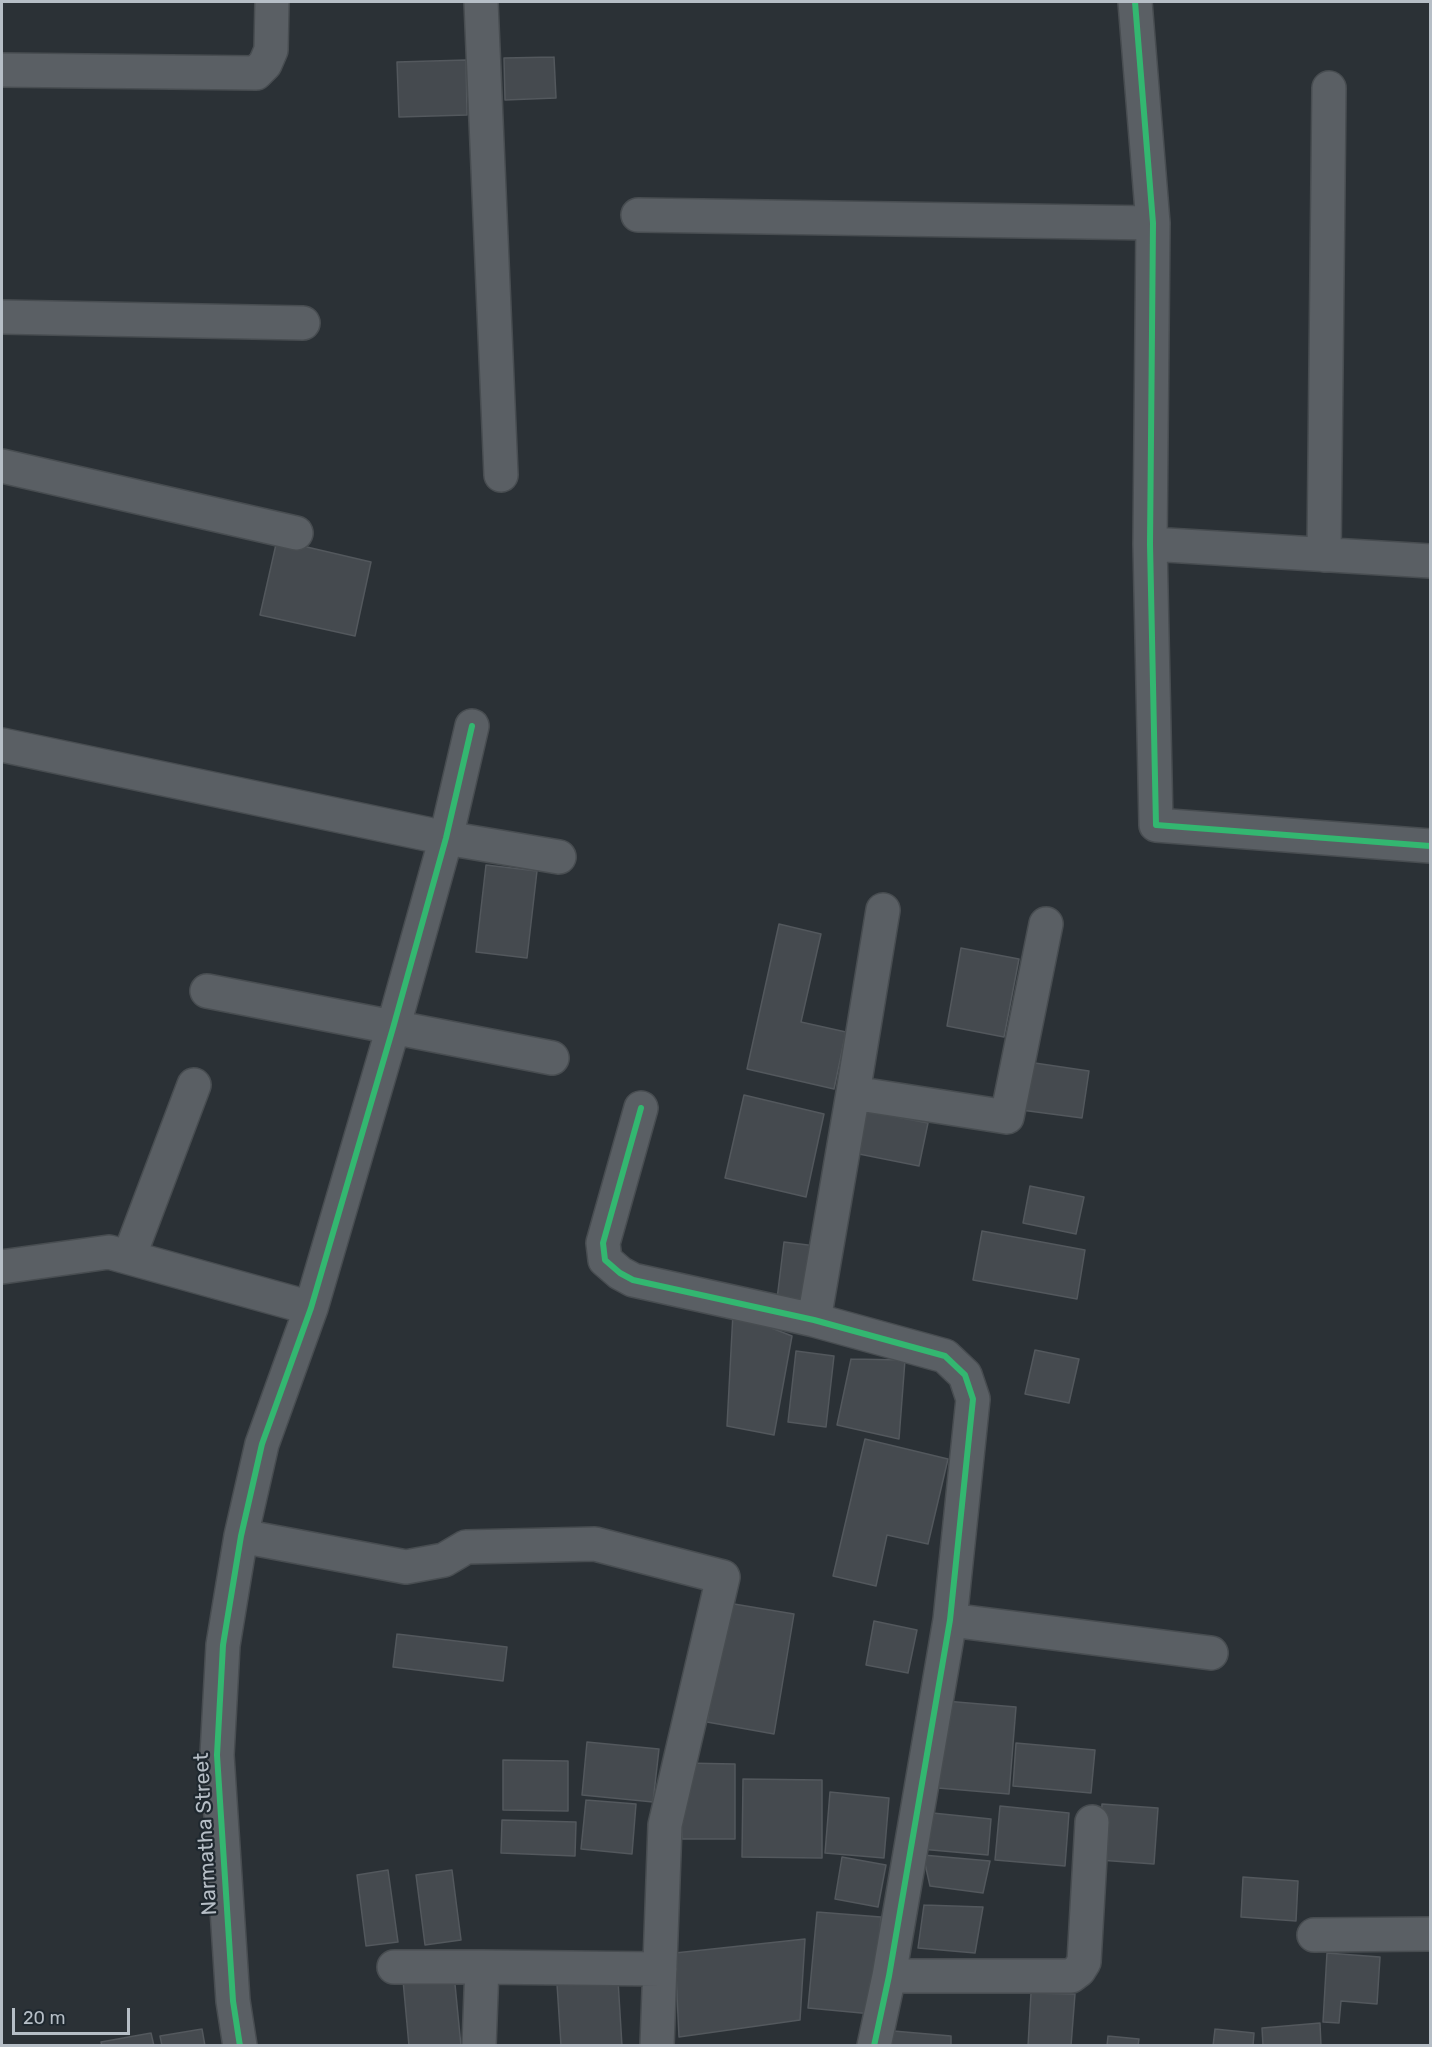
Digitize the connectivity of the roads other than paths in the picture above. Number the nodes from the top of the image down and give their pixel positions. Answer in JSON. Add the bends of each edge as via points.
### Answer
{"nodes":[{"id":1,"x":272,"y":2,"type":"edge"},
{"id":2,"x":481,"y":2,"type":"edge"},
{"id":3,"x":1135,"y":2,"type":"edge"},
{"id":4,"x":2,"y":70,"type":"edge"},
{"id":5,"x":1329,"y":88,"type":"dead end"},
{"id":6,"x":638,"y":215,"type":"dead end"},
{"id":7,"x":1153,"y":224,"type":"junction"},
{"id":8,"x":2,"y":317,"type":"edge"},
{"id":9,"x":303,"y":323,"type":"dead end"},
{"id":10,"x":2,"y":466,"type":"edge"},
{"id":11,"x":501,"y":476,"type":"dead end"},
{"id":12,"x":296,"y":532,"type":"dead end"},
{"id":13,"x":1150,"y":544,"type":"junction"},
{"id":14,"x":1324,"y":555,"type":"junction"},
{"id":15,"x":1431,"y":561,"type":"edge"},
{"id":16,"x":472,"y":726,"type":"dead end"},
{"id":17,"x":2,"y":745,"type":"edge"},
{"id":18,"x":446,"y":838,"type":"junction"},
{"id":19,"x":1431,"y":846,"type":"edge"},
{"id":20,"x":559,"y":856,"type":"dead end"},
{"id":21,"x":883,"y":910,"type":"dead end"},
{"id":22,"x":1046,"y":924,"type":"dead end"},
{"id":23,"x":207,"y":991,"type":"dead end"},
{"id":24,"x":393,"y":1028,"type":"junction"},
{"id":25,"x":552,"y":1058,"type":"dead end"},
{"id":26,"x":194,"y":1085,"type":"dead end"},
{"id":27,"x":853,"y":1093,"type":"junction"},
{"id":28,"x":641,"y":1108,"type":"dead end"},
{"id":29,"x":129,"y":1257,"type":"junction"},
{"id":30,"x":2,"y":1267,"type":"edge"},
{"id":31,"x":310,"y":1308,"type":"junction"},
{"id":32,"x":814,"y":1320,"type":"junction"},
{"id":33,"x":241,"y":1536,"type":"junction"},
{"id":34,"x":950,"y":1620,"type":"junction"},
{"id":35,"x":1211,"y":1653,"type":"dead end"},
{"id":36,"x":1092,"y":1822,"type":"dead end"},
{"id":37,"x":1431,"y":1934,"type":"edge"},
{"id":38,"x":1314,"y":1935,"type":"dead end"},
{"id":39,"x":394,"y":1967,"type":"dead end"},
{"id":40,"x":482,"y":1967,"type":"junction"},
{"id":41,"x":660,"y":1969,"type":"junction"},
{"id":42,"x":889,"y":1976,"type":"junction"},
{"id":43,"x":240,"y":2046,"type":"edge"},
{"id":44,"x":479,"y":2046,"type":"edge"},
{"id":45,"x":657,"y":2046,"type":"edge"},
{"id":46,"x":874,"y":2046,"type":"edge"}],
"edges":[{"from":1,"to":4,"type":"street","via":[[272,50],[256,73]]},
{"from":2,"to":11,"type":"street"},
{"from":3,"to":7,"type":"street"},
{"from":5,"to":14,"type":"street"},
{"from":6,"to":7,"type":"street"},
{"from":7,"to":13,"type":"street"},
{"from":8,"to":9,"type":"street"},
{"from":10,"to":12,"type":"street"},
{"from":13,"to":14,"type":"street"},
{"from":13,"to":19,"type":"street","via":[[1156,825]]},
{"from":14,"to":15,"type":"street"},
{"from":16,"to":18,"type":"street","name":"Narmatha Street"},
{"from":17,"to":18,"type":"street"},
{"from":18,"to":20,"type":"street"},
{"from":18,"to":24,"type":"street","name":"Narmatha Street"},
{"from":21,"to":27,"type":"street"},
{"from":22,"to":27,"type":"street","via":[[1007,1117]]},
{"from":23,"to":24,"type":"street"},
{"from":24,"to":25,"type":"street"},
{"from":24,"to":31,"type":"street","name":"Narmatha Street"},
{"from":26,"to":29,"type":"street"},
{"from":27,"to":32,"type":"street"},
{"from":28,"to":32,"type":"street","via":[[603,1243],[605,1260],[633,1280]]},
{"from":29,"to":30,"type":"street","via":[[109,1252]]},
{"from":29,"to":31,"type":"street"},
{"from":31,"to":33,"type":"street","name":"Narmatha Street","via":[[262,1444]]},
{"from":32,"to":34,"type":"street","via":[[945,1356],[965,1375],[973,1399]]},
{"from":33,"to":41,"type":"street","via":[[406,1567],[444,1560],[466,1547],[595,1544],[723,1577],[665,1825]]},
{"from":33,"to":43,"type":"street","name":"Narmatha Street","via":[[223,1645],[217,1755],[233,2001]]},
{"from":34,"to":35,"type":"street"},
{"from":34,"to":42,"type":"street"},
{"from":36,"to":42,"type":"street","via":[[1084,1962],[1079,1970],[1071,1976]]},
{"from":37,"to":38,"type":"street"},
{"from":39,"to":40,"type":"street"},
{"from":40,"to":41,"type":"street"},
{"from":40,"to":44,"type":"street"},
{"from":41,"to":45,"type":"street"},
{"from":42,"to":46,"type":"street"}]}
